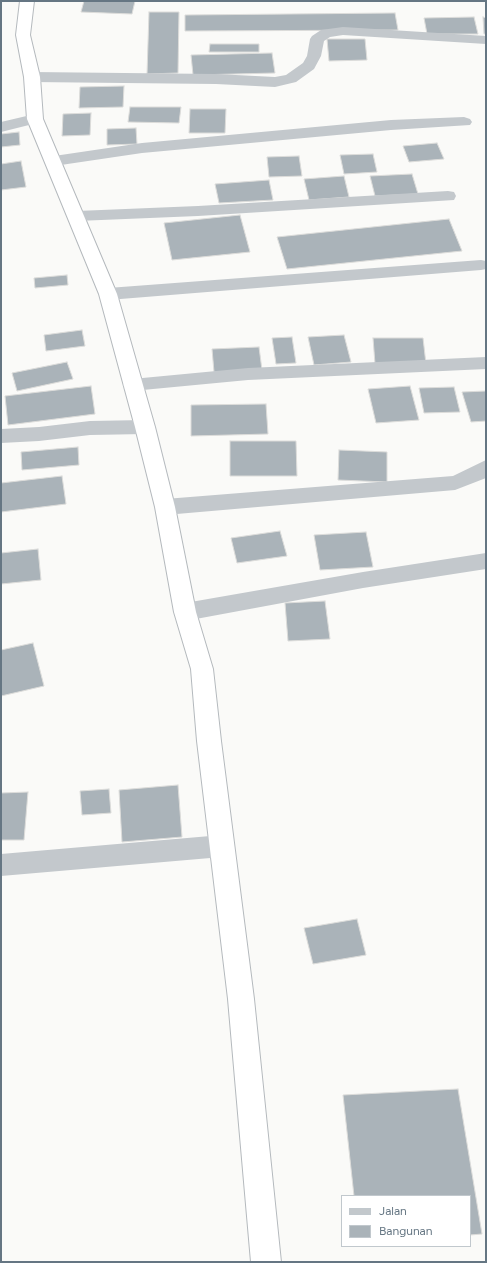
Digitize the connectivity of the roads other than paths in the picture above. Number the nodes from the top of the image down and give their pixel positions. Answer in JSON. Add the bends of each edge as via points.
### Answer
{"nodes":[{"id":1,"x":27,"y":1,"type":"edge"},
{"id":2,"x":486,"y":40,"type":"edge"},
{"id":3,"x":32,"y":78,"type":"junction"},
{"id":4,"x":35,"y":119,"type":"junction"},
{"id":5,"x":464,"y":122,"type":"dead end"},
{"id":6,"x":1,"y":127,"type":"edge"},
{"id":7,"x":54,"y":161,"type":"junction"},
{"id":8,"x":448,"y":196,"type":"dead end"},
{"id":9,"x":77,"y":216,"type":"junction"},
{"id":10,"x":481,"y":266,"type":"dead end"},
{"id":11,"x":108,"y":294,"type":"junction"},
{"id":12,"x":486,"y":363,"type":"edge"},
{"id":13,"x":132,"y":384,"type":"junction"},
{"id":14,"x":145,"y":427,"type":"junction"},
{"id":15,"x":1,"y":436,"type":"edge"},
{"id":16,"x":486,"y":467,"type":"edge"},
{"id":17,"x":165,"y":507,"type":"junction"},
{"id":18,"x":486,"y":561,"type":"edge"},
{"id":19,"x":185,"y":612,"type":"junction"},
{"id":20,"x":222,"y":846,"type":"junction"},
{"id":21,"x":1,"y":864,"type":"edge"},
{"id":22,"x":266,"y":1262,"type":"edge"}],
"edges":[{"from":1,"to":3,"type":"highway","via":[[23,35]]},
{"from":2,"to":3,"type":"street","via":[[343,31],[326,33],[317,39],[309,66],[291,79],[275,82]]},
{"from":3,"to":4,"type":"highway"},
{"from":4,"to":6,"type":"street"},
{"from":4,"to":7,"type":"highway"},
{"from":5,"to":7,"type":"street","via":[[142,148]]},
{"from":7,"to":9,"type":"highway"},
{"from":8,"to":9,"type":"street"},
{"from":9,"to":11,"type":"highway"},
{"from":10,"to":11,"type":"street"},
{"from":11,"to":13,"type":"highway"},
{"from":12,"to":13,"type":"street","via":[[248,374]]},
{"from":13,"to":14,"type":"highway"},
{"from":14,"to":15,"type":"street","via":[[90,428]]},
{"from":14,"to":17,"type":"highway"},
{"from":16,"to":17,"type":"street","via":[[477,474],[455,483]]},
{"from":17,"to":19,"type":"highway"},
{"from":18,"to":19,"type":"street"},
{"from":19,"to":20,"type":"highway","via":[[202,669]]},
{"from":20,"to":21,"type":"street"},
{"from":20,"to":22,"type":"highway","via":[[241,999]]}]}
